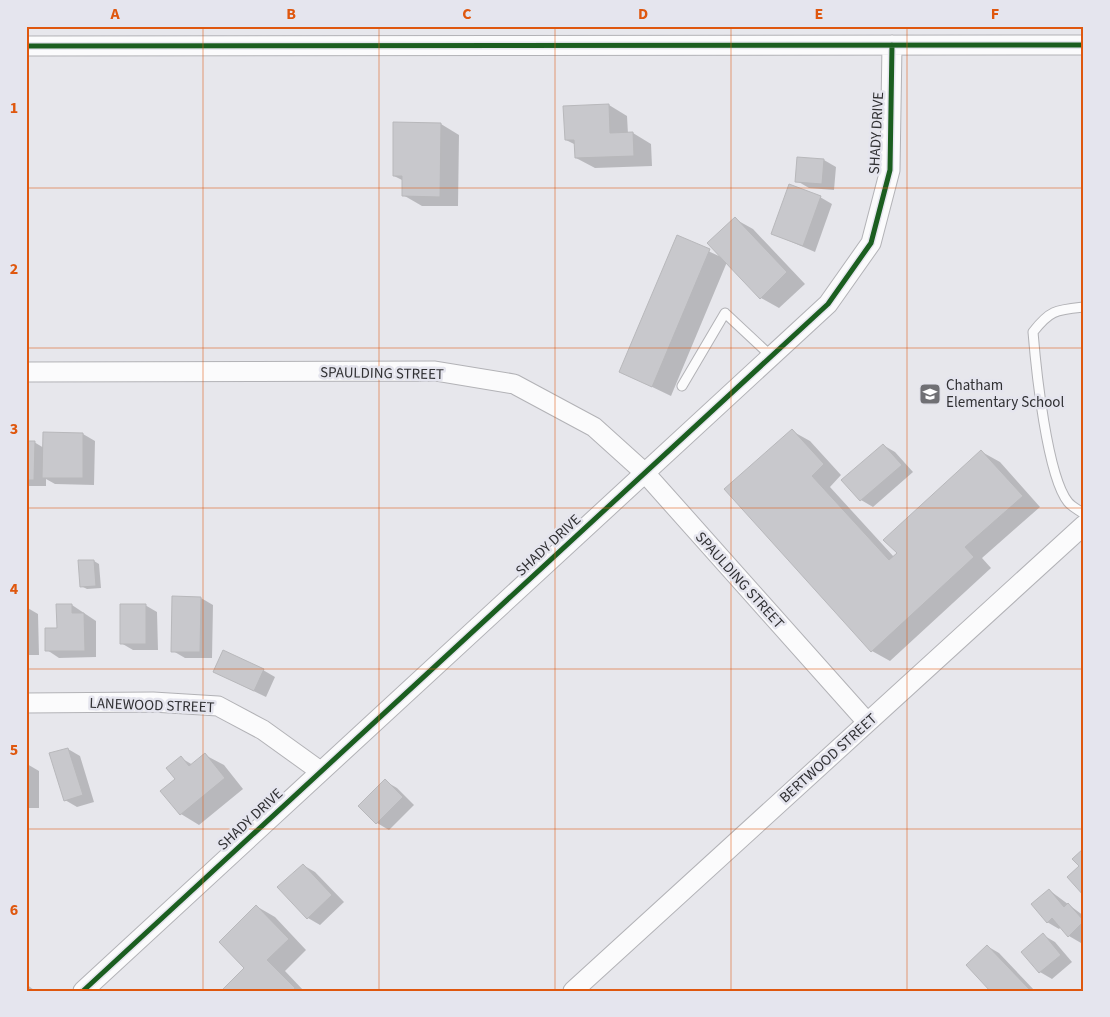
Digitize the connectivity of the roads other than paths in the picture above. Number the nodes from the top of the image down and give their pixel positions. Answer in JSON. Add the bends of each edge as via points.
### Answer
{"nodes":[{"id":1,"x":892,"y":45,"type":"junction"},
{"id":2,"x":1084,"y":45,"type":"edge"},
{"id":3,"x":26,"y":46,"type":"edge"},
{"id":4,"x":1084,"y":307,"type":"edge"},
{"id":5,"x":771,"y":356,"type":"junction"},
{"id":6,"x":26,"y":372,"type":"edge"},
{"id":7,"x":682,"y":386,"type":"dead end"},
{"id":8,"x":645,"y":473,"type":"junction"},
{"id":9,"x":1084,"y":514,"type":"edge"},
{"id":10,"x":1084,"y":525,"type":"edge"},
{"id":11,"x":26,"y":703,"type":"edge"},
{"id":12,"x":867,"y":722,"type":"junction"},
{"id":13,"x":320,"y":771,"type":"junction"},
{"id":14,"x":83,"y":991,"type":"edge"},
{"id":15,"x":573,"y":991,"type":"edge"}],
"edges":[{"from":1,"to":2,"type":"street"},
{"from":1,"to":3,"type":"street"},
{"from":1,"to":5,"type":"street","name":"SHADY DRIVE","via":[[890,170],[871,243],[828,304]]},
{"from":4,"to":9,"type":"lane","via":[[1046,316],[1033,332],[1043,414],[1058,484],[1069,503]]},
{"from":5,"to":7,"type":"lane","via":[[725,313]]},
{"from":5,"to":8,"type":"street","name":"SHADY DRIVE"},
{"from":6,"to":8,"type":"street","name":"SPAULDING STREET","via":[[435,371],[514,384],[594,427]]},
{"from":8,"to":12,"type":"street","name":"SPAULDING STREET"},
{"from":8,"to":13,"type":"street","name":"SHADY DRIVE"},
{"from":10,"to":12,"type":"street","name":"BERTWOOD STREET"},
{"from":11,"to":13,"type":"street","name":"LANEWOOD STREET","via":[[153,702],[218,706],[263,730]]},
{"from":12,"to":15,"type":"street","name":"BERTWOOD STREET"},
{"from":13,"to":14,"type":"street","name":"SHADY DRIVE"}]}
